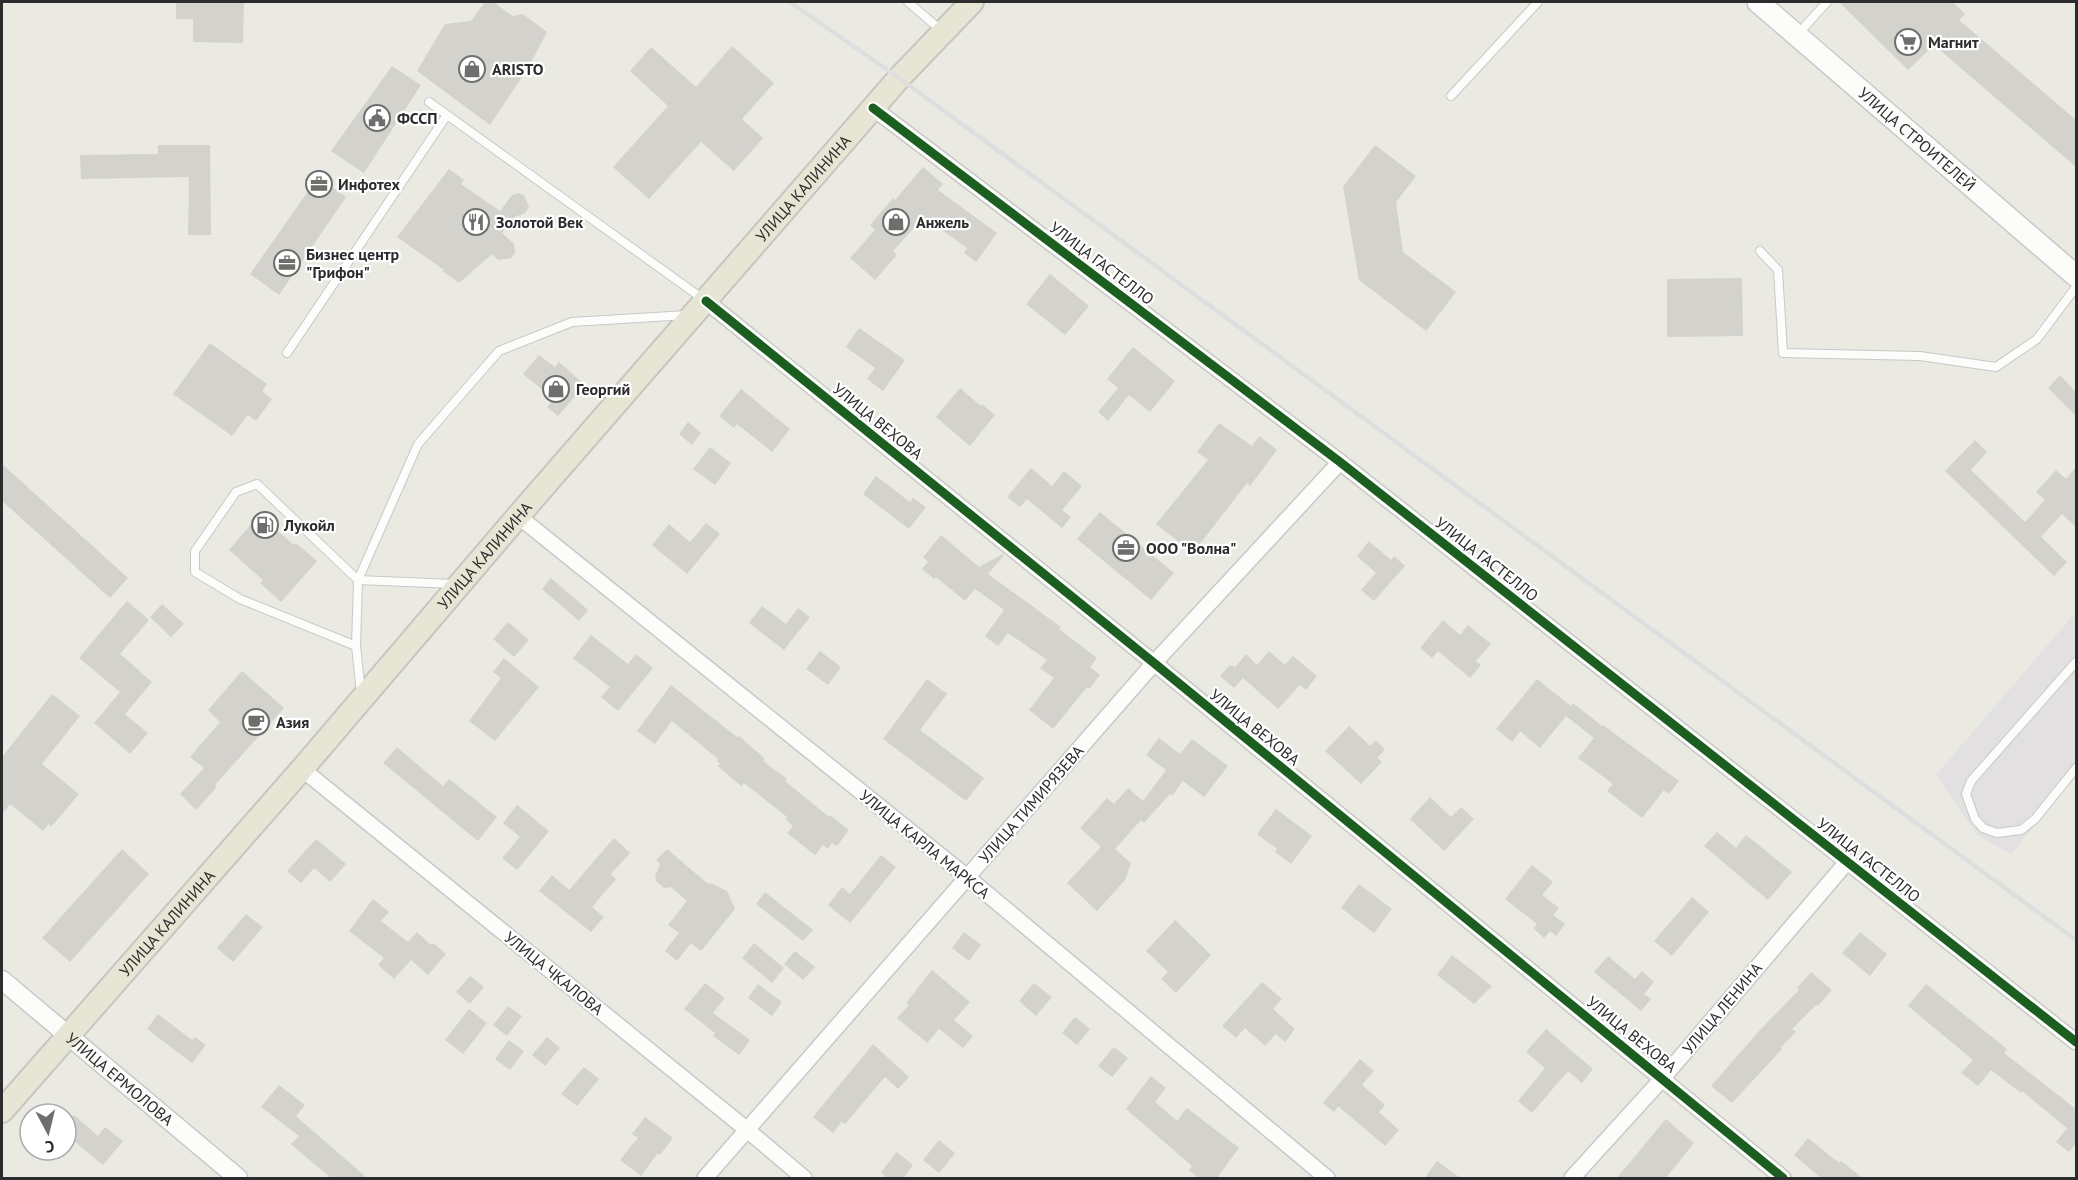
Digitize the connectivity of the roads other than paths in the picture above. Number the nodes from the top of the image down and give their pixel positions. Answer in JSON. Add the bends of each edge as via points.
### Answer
{"nodes":[{"id":1,"x":908,"y":2,"type":"edge"},
{"id":2,"x":972,"y":2,"type":"edge"},
{"id":3,"x":1538,"y":2,"type":"edge"},
{"id":4,"x":1758,"y":2,"type":"edge"},
{"id":5,"x":1827,"y":2,"type":"edge"},
{"id":6,"x":943,"y":32,"type":"junction"},
{"id":7,"x":1797,"y":35,"type":"junction"},
{"id":8,"x":1451,"y":96,"type":"dead end"},
{"id":9,"x":429,"y":102,"type":"dead end"},
{"id":10,"x":873,"y":108,"type":"junction"},
{"id":11,"x":447,"y":115,"type":"junction"},
{"id":12,"x":1760,"y":251,"type":"dead end"},
{"id":13,"x":2076,"y":276,"type":"edge"},
{"id":14,"x":2076,"y":286,"type":"edge"},
{"id":15,"x":700,"y":308,"type":"junction"},
{"id":16,"x":287,"y":353,"type":"dead end"},
{"id":17,"x":1340,"y":462,"type":"junction"},
{"id":18,"x":518,"y":516,"type":"junction"},
{"id":19,"x":358,"y":580,"type":"junction"},
{"id":20,"x":460,"y":584,"type":"junction"},
{"id":21,"x":356,"y":646,"type":"junction"},
{"id":22,"x":2076,"y":662,"type":"edge"},
{"id":23,"x":1154,"y":663,"type":"junction"},
{"id":24,"x":361,"y":700,"type":"junction"},
{"id":25,"x":2076,"y":768,"type":"edge"},
{"id":26,"x":302,"y":769,"type":"junction"},
{"id":27,"x":1847,"y":862,"type":"junction"},
{"id":28,"x":967,"y":877,"type":"junction"},
{"id":29,"x":2,"y":980,"type":"edge"},
{"id":30,"x":68,"y":1037,"type":"junction"},
{"id":31,"x":2076,"y":1042,"type":"edge"},
{"id":32,"x":1662,"y":1079,"type":"junction"},
{"id":33,"x":2,"y":1111,"type":"edge"},
{"id":34,"x":746,"y":1129,"type":"junction"},
{"id":35,"x":238,"y":1179,"type":"edge"},
{"id":36,"x":705,"y":1179,"type":"edge"},
{"id":37,"x":804,"y":1179,"type":"edge"},
{"id":38,"x":1327,"y":1179,"type":"edge"},
{"id":39,"x":1572,"y":1179,"type":"edge"},
{"id":40,"x":1783,"y":1179,"type":"edge"}],
"edges":[{"from":1,"to":6,"type":"lane"},
{"from":2,"to":6,"type":"main road","name":"УЛИЦА КАЛИНИНА"},
{"from":3,"to":8,"type":"lane"},
{"from":4,"to":7,"type":"main road","name":"УЛИЦА СТРОИТЕЛЕЙ"},
{"from":5,"to":7,"type":"lane"},
{"from":6,"to":10,"type":"main road","name":"УЛИЦА КАЛИНИНА"},
{"from":7,"to":13,"type":"main road","name":"УЛИЦА СТРОИТЕЛЕЙ"},
{"from":9,"to":11,"type":"lane"},
{"from":10,"to":15,"type":"main road","name":"УЛИЦА КАЛИНИНА"},
{"from":10,"to":17,"type":"street","name":"УЛИЦА ГАСТЕЛЛО"},
{"from":11,"to":15,"type":"lane"},
{"from":11,"to":16,"type":"lane"},
{"from":12,"to":14,"type":"lane","via":[[1778,270],[1783,353],[1920,356],[1996,367],[2037,339]]},
{"from":15,"to":18,"type":"main road","name":"УЛИЦА КАЛИНИНА"},
{"from":15,"to":19,"type":"lane","via":[[572,322],[499,351],[418,444]]},
{"from":15,"to":23,"type":"street","name":"УЛИЦА ВЕХОВА"},
{"from":17,"to":23,"type":"street","name":"УЛИЦА ТИМИРЯЗЕВА"},
{"from":17,"to":27,"type":"street","name":"УЛИЦА ГАСТЕЛЛО"},
{"from":18,"to":20,"type":"main road","name":"УЛИЦА КАЛИНИНА"},
{"from":18,"to":28,"type":"street","name":"УЛИЦА КАРЛА МАРКСА"},
{"from":19,"to":20,"type":"lane"},
{"from":19,"to":21,"type":"lane"},
{"from":19,"to":21,"type":"lane","via":[[257,484],[236,492],[195,550],[195,572],[240,599]]},
{"from":20,"to":24,"type":"main road","name":"УЛИЦА КАЛИНИНА"},
{"from":21,"to":24,"type":"lane"},
{"from":22,"to":25,"type":"lane","via":[[1971,781],[1966,794],[1975,819],[1983,828],[1997,833],[2021,830],[2035,819]]},
{"from":23,"to":28,"type":"street","name":"УЛИЦА ТИМИРЯЗЕВА"},
{"from":23,"to":32,"type":"street","name":"УЛИЦА ВЕХОВА"},
{"from":24,"to":26,"type":"main road","name":"УЛИЦА КАЛИНИНА"},
{"from":26,"to":30,"type":"main road","name":"УЛИЦА КАЛИНИНА"},
{"from":26,"to":34,"type":"street","name":"УЛИЦА ЧКАЛОВА"},
{"from":27,"to":31,"type":"street","name":"УЛИЦА ГАСТЕЛЛО"},
{"from":27,"to":32,"type":"street","name":"УЛИЦА ЛЕНИНА"},
{"from":28,"to":34,"type":"street","name":"УЛИЦА ТИМИРЯЗЕВА"},
{"from":28,"to":38,"type":"street","name":"УЛИЦА КАРЛА МАРКСА"},
{"from":29,"to":30,"type":"street","name":"УЛИЦА ЕРМОЛОВА"},
{"from":30,"to":33,"type":"main road","name":"УЛИЦА КАЛИНИНА"},
{"from":30,"to":35,"type":"street","name":"УЛИЦА ЕРМОЛОВА"},
{"from":32,"to":39,"type":"street","name":"УЛИЦА ЛЕНИНА"},
{"from":32,"to":40,"type":"street","name":"УЛИЦА ВЕХОВА"},
{"from":34,"to":36,"type":"street","name":"УЛИЦА ТИМИРЯЗЕВА"},
{"from":34,"to":37,"type":"street","name":"УЛИЦА ЧКАЛОВА"}]}
